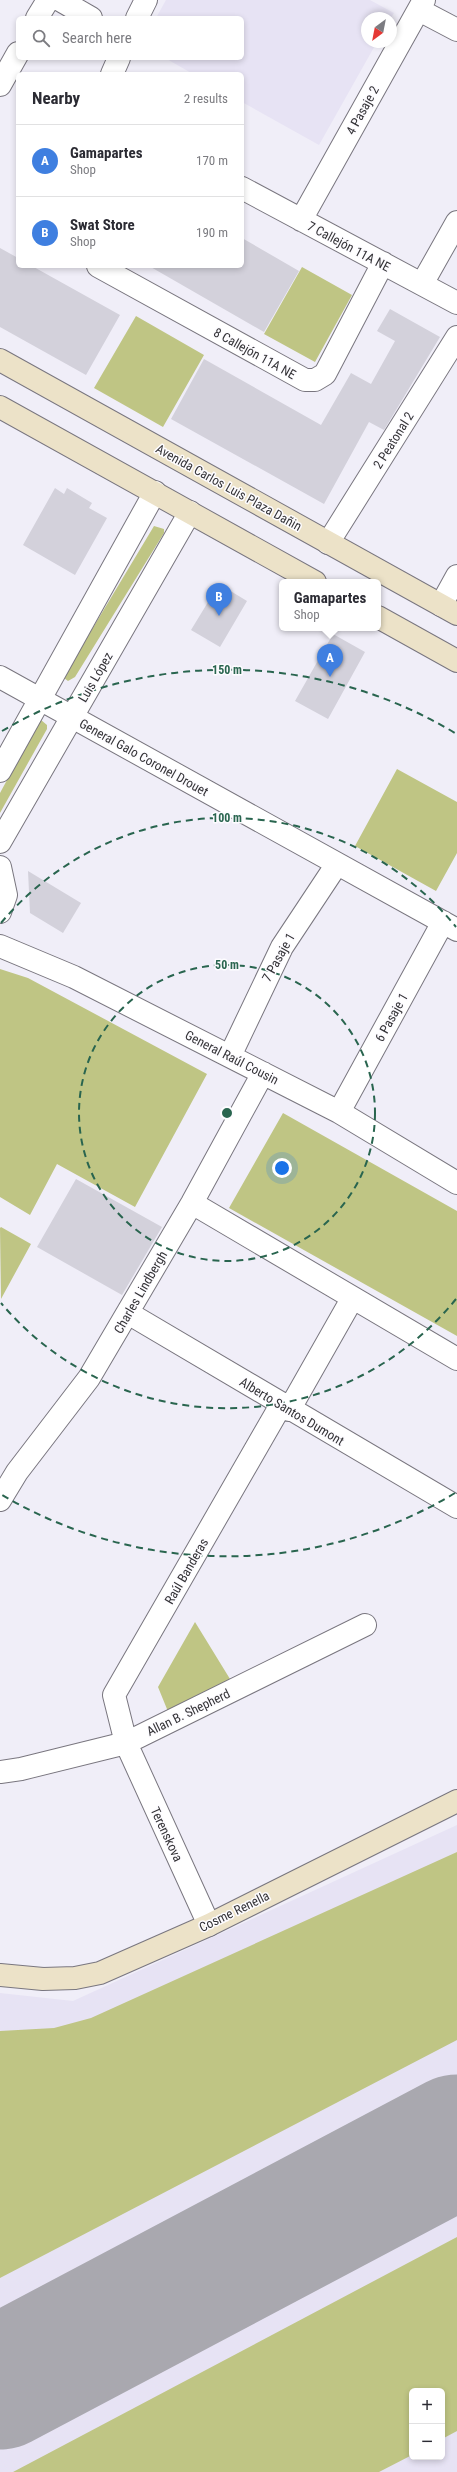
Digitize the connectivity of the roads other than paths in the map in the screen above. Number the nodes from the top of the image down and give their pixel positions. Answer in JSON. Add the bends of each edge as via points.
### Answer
{"nodes":[{"id":1,"x":48,"y":0,"type":"edge"},
{"id":2,"x":60,"y":0,"type":"edge"},
{"id":3,"x":146,"y":0,"type":"edge"},
{"id":4,"x":421,"y":5,"type":"edge"},
{"id":5,"x":39,"y":16,"type":"edge"},
{"id":6,"x":88,"y":16,"type":"edge"},
{"id":7,"x":139,"y":16,"type":"edge"},
{"id":8,"x":457,"y":30,"type":"edge"},
{"id":9,"x":16,"y":57,"type":"edge"},
{"id":10,"x":118,"y":60,"type":"edge"},
{"id":11,"x":113,"y":72,"type":"edge"},
{"id":12,"x":0,"y":85,"type":"edge"},
{"id":13,"x":244,"y":189,"type":"edge"},
{"id":14,"x":300,"y":220,"type":"junction"},
{"id":15,"x":457,"y":222,"type":"edge"},
{"id":16,"x":383,"y":263,"type":"junction"},
{"id":17,"x":102,"y":268,"type":"edge"},
{"id":18,"x":422,"y":284,"type":"junction"},
{"id":19,"x":457,"y":303,"type":"edge"},
{"id":20,"x":457,"y":337,"type":"edge"},
{"id":21,"x":0,"y":360,"type":"edge"},
{"id":22,"x":0,"y":407,"type":"edge"},
{"id":23,"x":155,"y":492,"type":"junction"},
{"id":24,"x":190,"y":512,"type":"junction"},
{"id":25,"x":328,"y":543,"type":"junction"},
{"id":26,"x":457,"y":576,"type":"edge"},
{"id":27,"x":310,"y":579,"type":"edge"},
{"id":28,"x":449,"y":610,"type":"edge"},
{"id":29,"x":381,"y":619,"type":"edge"},
{"id":30,"x":457,"y":661,"type":"edge"},
{"id":31,"x":0,"y":677,"type":"edge"},
{"id":32,"x":40,"y":699,"type":"junction"},
{"id":33,"x":72,"y":717,"type":"junction"},
{"id":34,"x":0,"y":771,"type":"edge"},
{"id":35,"x":0,"y":842,"type":"edge"},
{"id":36,"x":337,"y":864,"type":"junction"},
{"id":37,"x":0,"y":867,"type":"edge"},
{"id":38,"x":0,"y":912,"type":"edge"},
{"id":39,"x":450,"y":926,"type":"edge"},
{"id":40,"x":0,"y":946,"type":"edge"},
{"id":41,"x":230,"y":1056,"type":"junction"},
{"id":42,"x":263,"y":1073,"type":"junction"},
{"id":43,"x":339,"y":1112,"type":"junction"},
{"id":44,"x":457,"y":1183,"type":"edge"},
{"id":45,"x":192,"y":1203,"type":"junction"},
{"id":46,"x":352,"y":1298,"type":"junction"},
{"id":47,"x":128,"y":1313,"type":"junction"},
{"id":48,"x":457,"y":1359,"type":"edge"},
{"id":49,"x":285,"y":1407,"type":"junction"},
{"id":50,"x":0,"y":1500,"type":"edge"},
{"id":51,"x":457,"y":1507,"type":"edge"},
{"id":52,"x":365,"y":1625,"type":"dead end"},
{"id":53,"x":126,"y":1743,"type":"junction"},
{"id":54,"x":0,"y":1772,"type":"edge"},
{"id":55,"x":457,"y":1801,"type":"edge"},
{"id":56,"x":209,"y":1925,"type":"junction"},
{"id":57,"x":0,"y":1976,"type":"edge"}],
"edges":[{"from":1,"to":5,"type":"street"},
{"from":2,"to":6,"type":"street"},
{"from":3,"to":7,"type":"street"},
{"from":4,"to":8,"type":"street"},
{"from":4,"to":14,"type":"street","name":"4 Pasaje 2"},
{"from":9,"to":12,"type":"street"},
{"from":10,"to":11,"type":"street"},
{"from":13,"to":14,"type":"street","name":"7 Callejón 11A NE"},
{"from":14,"to":16,"type":"street","name":"7 Callejón 11A NE"},
{"from":15,"to":18,"type":"street"},
{"from":16,"to":17,"type":"street","name":"8 Callejón 11A NE","via":[[325,374],[315,380],[305,380]]},
{"from":16,"to":18,"type":"street","name":"7 Callejón 11A NE"},
{"from":18,"to":19,"type":"street","name":"7 Callejón 11A NE"},
{"from":20,"to":25,"type":"street","name":"2 Peatonal 2"},
{"from":21,"to":25,"type":"main road","name":"Avenida Carlos Luis Plaza Dañin"},
{"from":22,"to":23,"type":"main road"},
{"from":23,"to":24,"type":"main road"},
{"from":23,"to":32,"type":"street"},
{"from":24,"to":27,"type":"main road"},
{"from":24,"to":33,"type":"street","name":"Luis López"},
{"from":25,"to":28,"type":"main road","name":"Avenida Carlos Luis Plaza Dañin"},
{"from":26,"to":28,"type":"street"},
{"from":29,"to":30,"type":"main road"},
{"from":31,"to":32,"type":"street","name":"General Galo Coronel Drouet"},
{"from":32,"to":33,"type":"street","name":"General Galo Coronel Drouet"},
{"from":32,"to":34,"type":"street"},
{"from":33,"to":35,"type":"street","name":"Luis López"},
{"from":33,"to":36,"type":"street","name":"General Galo Coronel Drouet"},
{"from":36,"to":39,"type":"street","name":"General Galo Coronel Drouet"},
{"from":36,"to":41,"type":"street","name":"7 Pasaje 1","via":[[282,947]]},
{"from":37,"to":38,"type":"street","via":[[6,895]]},
{"from":39,"to":43,"type":"street","name":"6 Pasaje 1"},
{"from":40,"to":41,"type":"street","name":"General Raúl Cousin","via":[[74,977]]},
{"from":41,"to":42,"type":"street","name":"General Raúl Cousin"},
{"from":42,"to":43,"type":"street","name":"General Raúl Cousin"},
{"from":42,"to":45,"type":"street","name":"Charles Lindbergh"},
{"from":43,"to":44,"type":"street","name":"General Raúl Cousin"},
{"from":45,"to":46,"type":"street"},
{"from":45,"to":47,"type":"street","name":"Charles Lindbergh"},
{"from":46,"to":48,"type":"street"},
{"from":46,"to":49,"type":"street","name":"Raúl Banderas"},
{"from":47,"to":49,"type":"street","name":"Alberto Santos Dumont"},
{"from":47,"to":50,"type":"street","name":"Charles Lindbergh","via":[[89,1378],[17,1472]]},
{"from":49,"to":51,"type":"street","name":"Alberto Santos Dumont"},
{"from":49,"to":53,"type":"street","name":"Raúl Banderas","via":[[114,1695]]},
{"from":52,"to":53,"type":"street","name":"Allan B. Shepherd"},
{"from":53,"to":54,"type":"street","name":"Allan B. Shepherd"},
{"from":53,"to":56,"type":"street","name":"Terenskova"},
{"from":55,"to":56,"type":"main road","name":"Cosme Renella"},
{"from":56,"to":57,"type":"main road","name":"Cosme Renella","via":[[100,1973],[75,1978],[43,1979]]}]}
